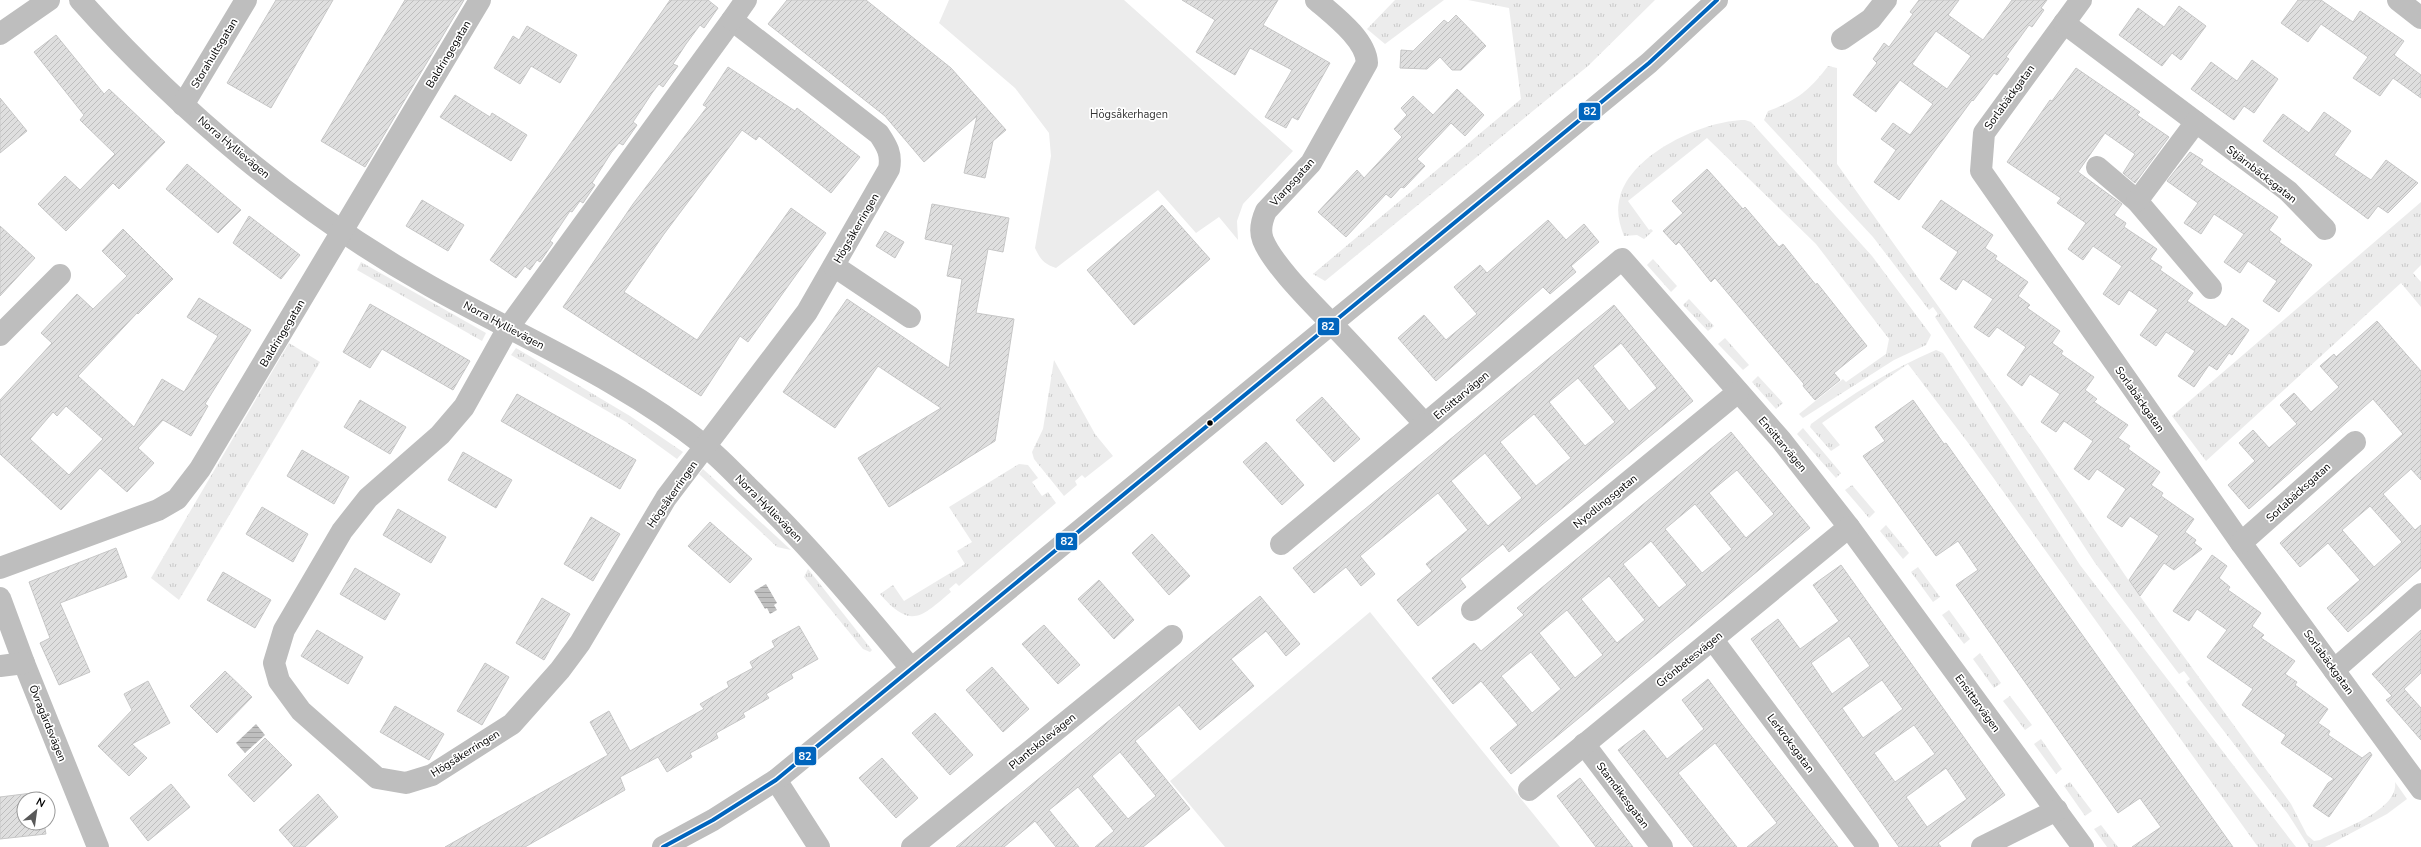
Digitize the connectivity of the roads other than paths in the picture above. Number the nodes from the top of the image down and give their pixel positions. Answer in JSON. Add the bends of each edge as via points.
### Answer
{"nodes":[{"id":1,"x":49,"y":0,"type":"edge"},
{"id":2,"x":80,"y":0,"type":"edge"},
{"id":3,"x":246,"y":0,"type":"edge"},
{"id":4,"x":480,"y":0,"type":"edge"},
{"id":5,"x":746,"y":0,"type":"edge"},
{"id":6,"x":1316,"y":0,"type":"edge"},
{"id":7,"x":1717,"y":0,"type":"edge"},
{"id":8,"x":1886,"y":0,"type":"edge"},
{"id":9,"x":2081,"y":0,"type":"edge"},
{"id":10,"x":2398,"y":0,"type":"edge"},
{"id":11,"x":2421,"y":18,"type":"edge"},
{"id":12,"x":732,"y":20,"type":"junction"},
{"id":13,"x":2064,"y":23,"type":"junction"},
{"id":14,"x":0,"y":34,"type":"edge"},
{"id":15,"x":1842,"y":39,"type":"dead end"},
{"id":16,"x":183,"y":105,"type":"junction"},
{"id":17,"x":2196,"y":122,"type":"junction"},
{"id":18,"x":2097,"y":167,"type":"dead end"},
{"id":19,"x":2137,"y":201,"type":"junction"},
{"id":20,"x":2325,"y":230,"type":"dead end"},
{"id":21,"x":342,"y":232,"type":"junction"},
{"id":22,"x":834,"y":266,"type":"junction"},
{"id":23,"x":60,"y":275,"type":"dead end"},
{"id":24,"x":2211,"y":288,"type":"dead end"},
{"id":25,"x":910,"y":317,"type":"dead end"},
{"id":26,"x":1332,"y":323,"type":"junction"},
{"id":27,"x":508,"y":328,"type":"junction"},
{"id":28,"x":0,"y":335,"type":"edge"},
{"id":29,"x":1738,"y":392,"type":"junction"},
{"id":30,"x":1425,"y":424,"type":"junction"},
{"id":31,"x":2355,"y":442,"type":"dead end"},
{"id":32,"x":706,"y":446,"type":"junction"},
{"id":33,"x":1849,"y":527,"type":"junction"},
{"id":34,"x":2241,"y":543,"type":"junction"},
{"id":35,"x":1281,"y":544,"type":"dead end"},
{"id":36,"x":0,"y":568,"type":"edge"},
{"id":37,"x":2421,"y":594,"type":"edge"},
{"id":38,"x":0,"y":598,"type":"edge"},
{"id":39,"x":1472,"y":610,"type":"dead end"},
{"id":40,"x":1172,"y":636,"type":"dead end"},
{"id":41,"x":1713,"y":640,"type":"junction"},
{"id":42,"x":24,"y":663,"type":"junction"},
{"id":43,"x":0,"y":666,"type":"edge"},
{"id":44,"x":910,"y":667,"type":"junction"},
{"id":45,"x":2334,"y":670,"type":"junction"},
{"id":46,"x":1584,"y":744,"type":"junction"},
{"id":47,"x":776,"y":780,"type":"junction"},
{"id":48,"x":2421,"y":789,"type":"edge"},
{"id":49,"x":1529,"y":790,"type":"dead end"},
{"id":50,"x":2057,"y":810,"type":"junction"},
{"id":51,"x":98,"y":847,"type":"edge"},
{"id":52,"x":663,"y":847,"type":"edge"},
{"id":53,"x":819,"y":847,"type":"edge"},
{"id":54,"x":912,"y":847,"type":"edge"},
{"id":55,"x":1662,"y":847,"type":"edge"},
{"id":56,"x":1868,"y":847,"type":"edge"},
{"id":57,"x":1982,"y":847,"type":"edge"},
{"id":58,"x":2083,"y":847,"type":"edge"}],
"edges":[{"from":1,"to":14,"type":"street"},
{"from":2,"to":16,"type":"street","name":"Norra Hyllievägen","via":[[111,35]]},
{"from":3,"to":16,"type":"street","name":"Storahultsgatan"},
{"from":4,"to":21,"type":"street","name":"Baldringegatan"},
{"from":5,"to":12,"type":"street","name":"Högsåkerringen"},
{"from":6,"to":26,"type":"street","name":"Viarpsgatan","via":[[1359,41],[1366,54],[1366,63],[1310,163],[1266,211],[1261,230],[1263,240],[1275,258]]},
{"from":7,"to":26,"type":"street","via":[[1649,63]]},
{"from":8,"to":15,"type":"street","via":[[1871,20]]},
{"from":9,"to":13,"type":"street","name":"Sorlabäckgatan"},
{"from":10,"to":11,"type":"street"},
{"from":12,"to":22,"type":"street","name":"Högsåkerringen","via":[[879,134],[887,147],[891,159],[889,169]]},
{"from":12,"to":27,"type":"street","name":"Högsåkerringen"},
{"from":13,"to":17,"type":"street","name":"Stjärnbäcksgatan"},
{"from":13,"to":34,"type":"street","name":"Sorlabäckgatan","via":[[1984,133],[1982,171]]},
{"from":16,"to":21,"type":"street","name":"Norra Hyllievägen"},
{"from":17,"to":19,"type":"street"},
{"from":17,"to":20,"type":"street","name":"Stjärnbäcksgatan","via":[[2288,192]]},
{"from":18,"to":19,"type":"street"},
{"from":19,"to":24,"type":"street"},
{"from":21,"to":27,"type":"street","name":"Norra Hyllievägen","via":[[428,285]]},
{"from":21,"to":36,"type":"street","name":"Baldringegatan","via":[[200,469],[177,499],[158,510]]},
{"from":22,"to":25,"type":"street"},
{"from":22,"to":32,"type":"street","name":"Högsåkerringen","via":[[807,312]]},
{"from":23,"to":28,"type":"street"},
{"from":26,"to":30,"type":"street","name":"Ensittarvägen"},
{"from":26,"to":44,"type":"street"},
{"from":27,"to":32,"type":"street","name":"Norra Hyllievägen","via":[[582,366]]},
{"from":27,"to":32,"type":"street","name":"Högsåkerringen","via":[[464,407],[440,434],[368,498],[342,531],[284,630],[274,663],[279,681],[301,711],[377,778],[406,783],[432,775],[512,724],[560,670],[580,643],[666,498]]},
{"from":29,"to":30,"type":"street","name":"Ensittarvägen","via":[[1622,259]]},
{"from":29,"to":33,"type":"street","name":"Ensittarvägen","via":[[1781,440]]},
{"from":29,"to":39,"type":"street","name":"Nyodlingsgatan"},
{"from":30,"to":35,"type":"street","name":"Ensittarvägen"},
{"from":31,"to":34,"type":"street","name":"Sorlabäcksgatan"},
{"from":32,"to":44,"type":"street","name":"Norra Hyllievägen","via":[[811,550]]},
{"from":33,"to":41,"type":"street","name":"Grönbetesvägen"},
{"from":33,"to":50,"type":"street","name":"Ensittarvägen"},
{"from":34,"to":45,"type":"street","name":"Sorlabäckgatan"},
{"from":37,"to":45,"type":"street"},
{"from":38,"to":42,"type":"street","name":"Övragårdsvägen"},
{"from":40,"to":54,"type":"street","name":"Plantskolevägen"},
{"from":41,"to":46,"type":"street","name":"Grönbetesvägen"},
{"from":41,"to":56,"type":"street","name":"Lerkroksgatan"},
{"from":42,"to":43,"type":"street"},
{"from":42,"to":51,"type":"street","name":"Övragårdsvägen"},
{"from":44,"to":47,"type":"street"},
{"from":45,"to":48,"type":"street","name":"Sorlabäckgatan"},
{"from":46,"to":49,"type":"street","name":"Grönbetesvägen"},
{"from":46,"to":55,"type":"street","name":"Stamdikesgatan"},
{"from":47,"to":52,"type":"street","via":[[713,820]]},
{"from":47,"to":53,"type":"street"},
{"from":50,"to":57,"type":"street"},
{"from":50,"to":58,"type":"street","name":"Ensittarvägen"}]}
